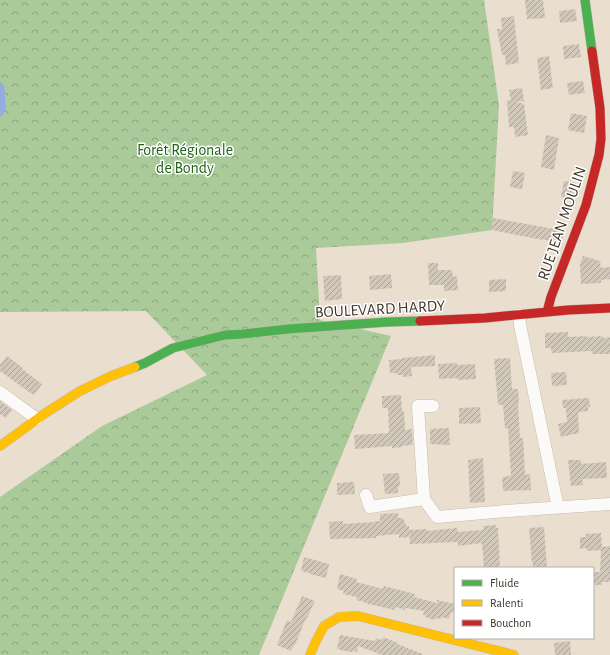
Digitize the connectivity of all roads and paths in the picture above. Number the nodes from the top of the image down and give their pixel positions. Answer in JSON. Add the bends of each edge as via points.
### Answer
{"nodes":[{"id":1,"x":586,"y":0,"type":"edge"},
{"id":2,"x":610,"y":308,"type":"edge"},
{"id":3,"x":547,"y":312,"type":"junction"},
{"id":4,"x":519,"y":315,"type":"junction"},
{"id":5,"x":0,"y":392,"type":"edge"},
{"id":6,"x":433,"y":406,"type":"dead end"},
{"id":7,"x":37,"y":418,"type":"junction"},
{"id":8,"x":0,"y":446,"type":"edge"},
{"id":9,"x":366,"y":495,"type":"dead end"},
{"id":10,"x":424,"y":500,"type":"junction"},
{"id":11,"x":610,"y":504,"type":"edge"},
{"id":12,"x":558,"y":508,"type":"junction"},
{"id":13,"x":310,"y":655,"type":"edge"},
{"id":14,"x":514,"y":655,"type":"edge"}],
"edges":[{"from":1,"to":3,"type":"street","name":"RUE JEAN MOULIN","via":[[600,108],[601,139],[586,204]]},
{"from":2,"to":3,"type":"street","name":"BOULEVARD HARDY"},
{"from":3,"to":4,"type":"street","name":"BOULEVARD HARDY"},
{"from":4,"to":7,"type":"street","name":"BOULEVARD HARDY","via":[[326,326],[243,334],[226,342],[191,350],[157,362],[145,363],[111,376],[80,391]]},
{"from":4,"to":12,"type":"street"},
{"from":5,"to":7,"type":"street"},
{"from":6,"to":10,"type":"street","via":[[418,406]]},
{"from":7,"to":8,"type":"street","name":"BOULEVARD HARDY"},
{"from":9,"to":10,"type":"street","via":[[370,507]]},
{"from":10,"to":12,"type":"street","via":[[437,517]]},
{"from":11,"to":12,"type":"street"},
{"from":13,"to":14,"type":"street","via":[[324,626],[339,617],[358,616]]}]}
